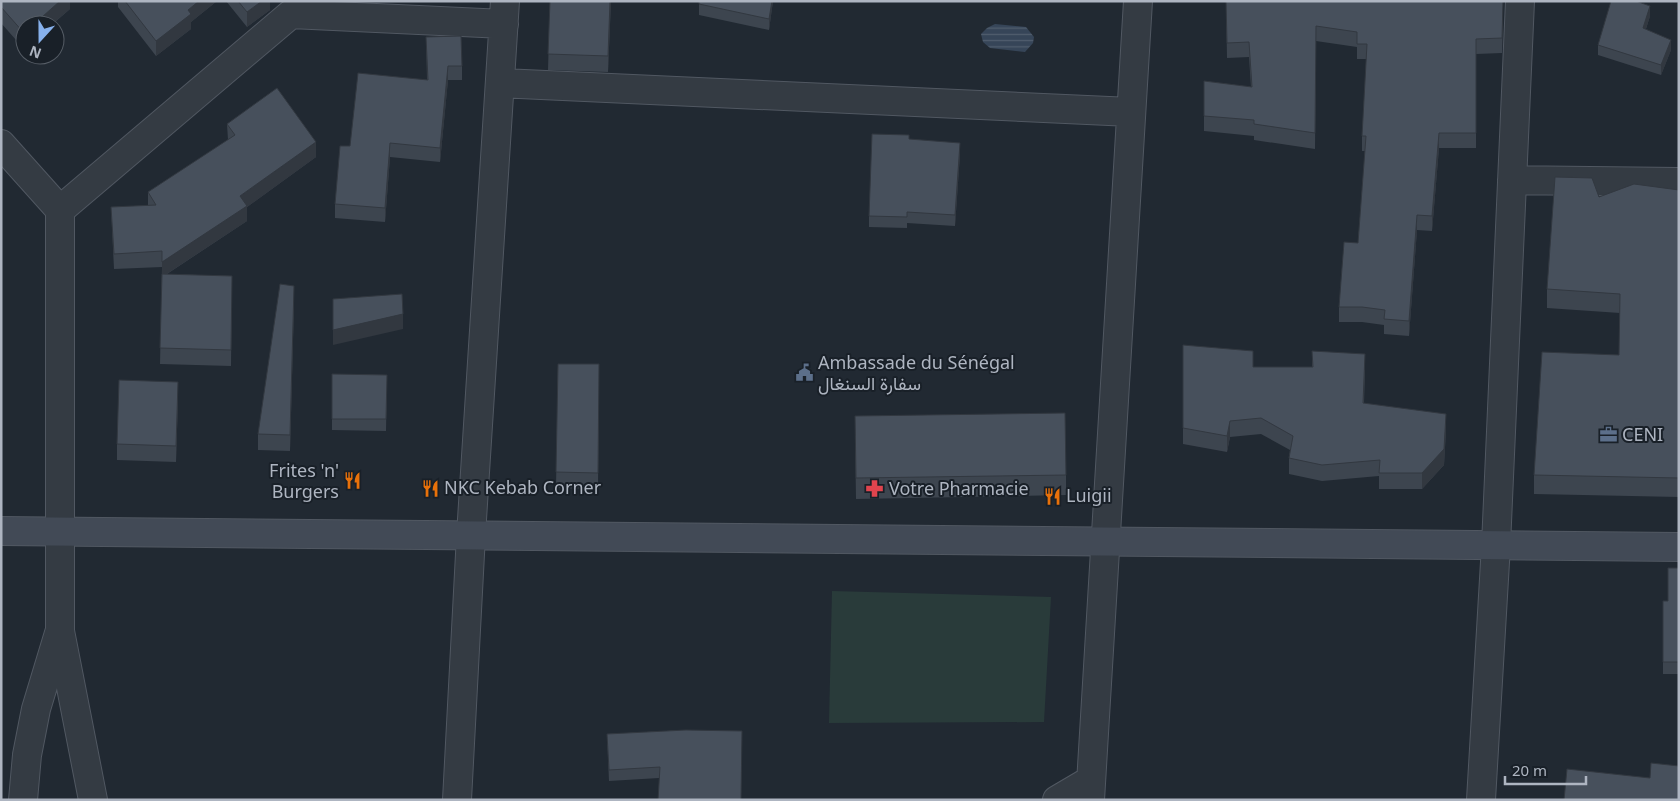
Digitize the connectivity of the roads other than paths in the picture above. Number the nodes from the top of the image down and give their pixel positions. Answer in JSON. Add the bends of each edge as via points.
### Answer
{"nodes":[{"id":1,"x":1138,"y":1,"type":"edge"},
{"id":2,"x":1520,"y":1,"type":"edge"},
{"id":3,"x":287,"y":8,"type":"edge"},
{"id":4,"x":504,"y":12,"type":"edge"},
{"id":5,"x":500,"y":83,"type":"junction"},
{"id":6,"x":1131,"y":112,"type":"junction"},
{"id":7,"x":1,"y":144,"type":"edge"},
{"id":8,"x":1512,"y":180,"type":"junction"},
{"id":9,"x":1679,"y":182,"type":"edge"},
{"id":10,"x":60,"y":210,"type":"junction"},
{"id":11,"x":1,"y":531,"type":"edge"},
{"id":12,"x":60,"y":532,"type":"junction"},
{"id":13,"x":472,"y":535,"type":"junction"},
{"id":14,"x":1105,"y":542,"type":"junction"},
{"id":15,"x":1496,"y":545,"type":"junction"},
{"id":16,"x":1679,"y":547,"type":"edge"},
{"id":17,"x":60,"y":631,"type":"junction"},
{"id":18,"x":1090,"y":790,"type":"edge"},
{"id":19,"x":23,"y":800,"type":"edge"},
{"id":20,"x":93,"y":800,"type":"edge"},
{"id":21,"x":457,"y":800,"type":"edge"},
{"id":22,"x":1057,"y":800,"type":"edge"},
{"id":23,"x":1481,"y":800,"type":"edge"}],
"edges":[{"from":1,"to":6,"type":"street"},
{"from":2,"to":8,"type":"street"},
{"from":3,"to":4,"type":"street"},
{"from":3,"to":10,"type":"street"},
{"from":4,"to":5,"type":"street"},
{"from":5,"to":6,"type":"street"},
{"from":5,"to":13,"type":"street"},
{"from":6,"to":14,"type":"street"},
{"from":7,"to":10,"type":"street"},
{"from":8,"to":9,"type":"street"},
{"from":8,"to":15,"type":"street"},
{"from":10,"to":12,"type":"street"},
{"from":11,"to":12,"type":"main road"},
{"from":12,"to":13,"type":"main road"},
{"from":12,"to":17,"type":"street"},
{"from":13,"to":14,"type":"main road"},
{"from":13,"to":21,"type":"street"},
{"from":14,"to":15,"type":"main road"},
{"from":14,"to":18,"type":"street"},
{"from":15,"to":16,"type":"main road"},
{"from":15,"to":23,"type":"street"},
{"from":17,"to":19,"type":"street","via":[[36,709]]},
{"from":17,"to":20,"type":"street"},
{"from":18,"to":22,"type":"street"}]}
